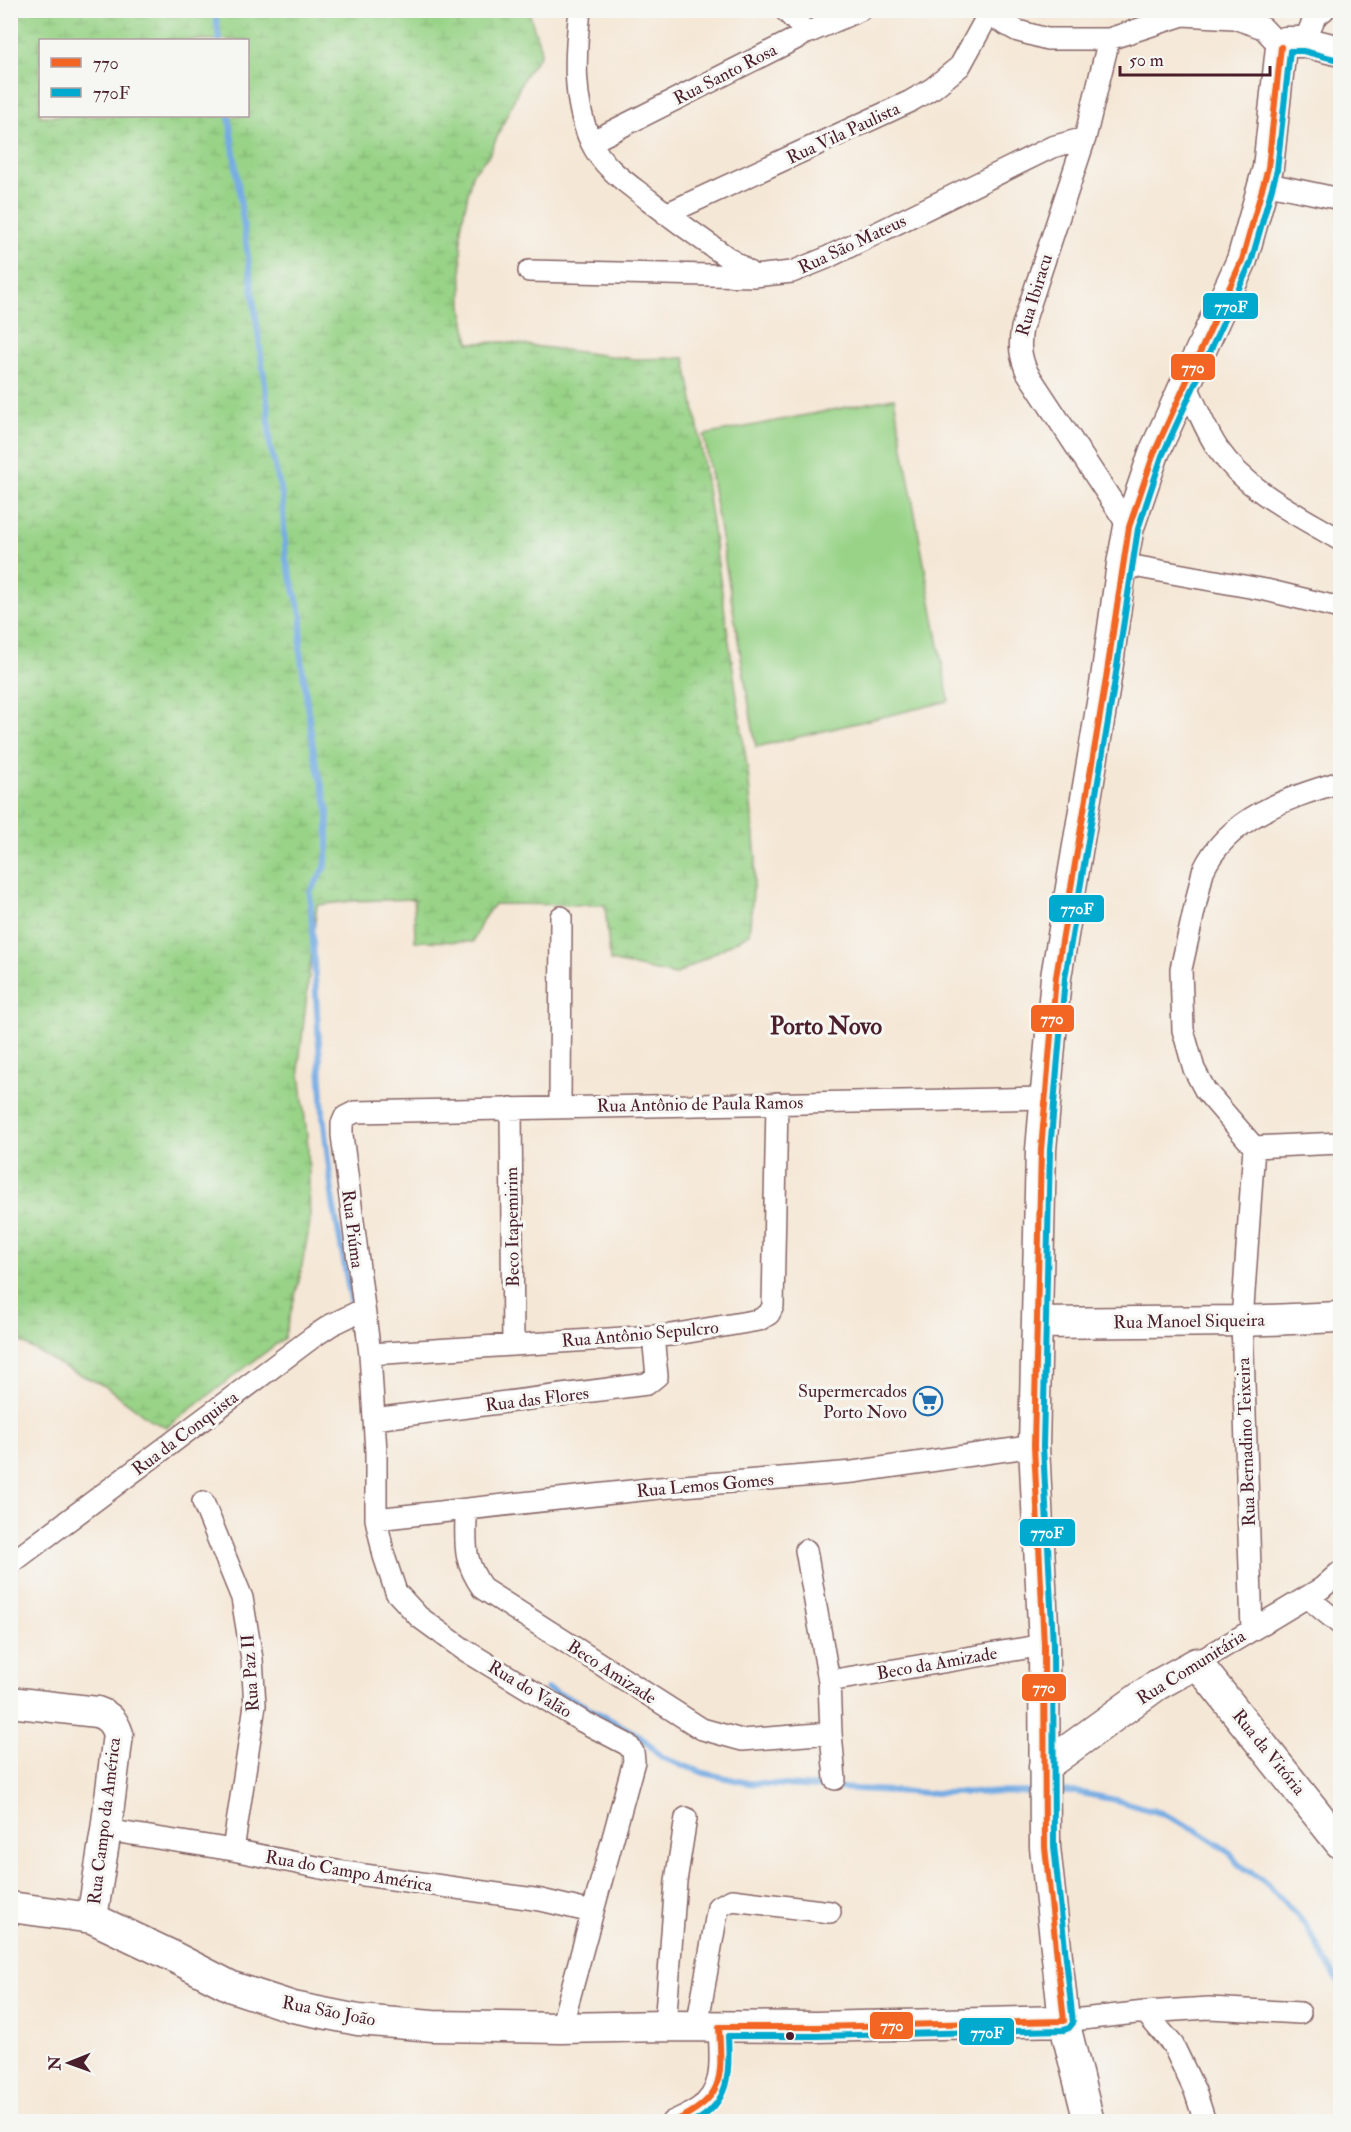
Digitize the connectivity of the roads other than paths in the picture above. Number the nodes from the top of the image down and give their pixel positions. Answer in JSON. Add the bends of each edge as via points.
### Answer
{"nodes":[{"id":1,"x":580,"y":10,"type":"edge"},
{"id":2,"x":785,"y":10,"type":"edge"},
{"id":3,"x":860,"y":10,"type":"edge"},
{"id":4,"x":1324,"y":10,"type":"edge"},
{"id":5,"x":984,"y":13,"type":"edge"},
{"id":6,"x":1181,"y":13,"type":"edge"},
{"id":7,"x":807,"y":33,"type":"junction"},
{"id":8,"x":1109,"y":39,"type":"junction"},
{"id":9,"x":1292,"y":44,"type":"junction"},
{"id":10,"x":1341,"y":51,"type":"edge"},
{"id":11,"x":1085,"y":138,"type":"junction"},
{"id":12,"x":591,"y":142,"type":"junction"},
{"id":13,"x":1264,"y":183,"type":"junction"},
{"id":14,"x":1341,"y":199,"type":"edge"},
{"id":15,"x":666,"y":214,"type":"junction"},
{"id":16,"x":529,"y":271,"type":"dead end"},
{"id":17,"x":754,"y":276,"type":"junction"},
{"id":18,"x":1185,"y":382,"type":"junction"},
{"id":19,"x":1129,"y":527,"type":"junction"},
{"id":20,"x":1341,"y":540,"type":"edge"},
{"id":21,"x":1122,"y":564,"type":"junction"},
{"id":22,"x":1341,"y":608,"type":"edge"},
{"id":23,"x":1341,"y":782,"type":"edge"},
{"id":24,"x":561,"y":917,"type":"dead end"},
{"id":25,"x":1045,"y":1098,"type":"junction"},
{"id":26,"x":777,"y":1103,"type":"junction"},
{"id":27,"x":560,"y":1107,"type":"junction"},
{"id":28,"x":511,"y":1108,"type":"junction"},
{"id":29,"x":356,"y":1112,"type":"joint"},
{"id":30,"x":1341,"y":1143,"type":"edge"},
{"id":31,"x":1254,"y":1147,"type":"junction"},
{"id":32,"x":363,"y":1309,"type":"junction"},
{"id":33,"x":1341,"y":1317,"type":"edge"},
{"id":34,"x":1242,"y":1321,"type":"junction"},
{"id":35,"x":1037,"y":1323,"type":"junction"},
{"id":36,"x":653,"y":1336,"type":"junction"},
{"id":37,"x":513,"y":1345,"type":"junction"},
{"id":38,"x":370,"y":1354,"type":"junction"},
{"id":39,"x":374,"y":1419,"type":"junction"},
{"id":40,"x":1034,"y":1446,"type":"junction"},
{"id":41,"x":203,"y":1502,"type":"dead end"},
{"id":42,"x":466,"y":1510,"type":"junction"},
{"id":43,"x":376,"y":1519,"type":"junction"},
{"id":44,"x":806,"y":1550,"type":"dead end"},
{"id":45,"x":10,"y":1564,"type":"edge"},
{"id":46,"x":1341,"y":1572,"type":"edge"},
{"id":47,"x":1307,"y":1597,"type":"junction"},
{"id":48,"x":1341,"y":1624,"type":"edge"},
{"id":49,"x":1252,"y":1630,"type":"junction"},
{"id":50,"x":1044,"y":1645,"type":"junction"},
{"id":51,"x":1197,"y":1663,"type":"junction"},
{"id":52,"x":830,"y":1681,"type":"junction"},
{"id":53,"x":10,"y":1702,"type":"edge"},
{"id":54,"x":831,"y":1733,"type":"junction"},
{"id":55,"x":1044,"y":1767,"type":"junction"},
{"id":56,"x":836,"y":1779,"type":"dead end"},
{"id":57,"x":686,"y":1818,"type":"dead end"},
{"id":58,"x":106,"y":1830,"type":"junction"},
{"id":59,"x":1341,"y":1843,"type":"edge"},
{"id":60,"x":233,"y":1850,"type":"junction"},
{"id":61,"x":10,"y":1906,"type":"edge"},
{"id":62,"x":592,"y":1912,"type":"junction"},
{"id":63,"x":831,"y":1912,"type":"dead end"},
{"id":64,"x":92,"y":1918,"type":"junction"},
{"id":65,"x":1145,"y":2012,"type":"junction"},
{"id":66,"x":1300,"y":2013,"type":"dead end"},
{"id":67,"x":1064,"y":2021,"type":"junction"},
{"id":68,"x":665,"y":2026,"type":"junction"},
{"id":69,"x":708,"y":2027,"type":"junction"},
{"id":70,"x":561,"y":2028,"type":"junction"},
{"id":71,"x":672,"y":2121,"type":"edge"},
{"id":72,"x":1089,"y":2121,"type":"edge"},
{"id":73,"x":1205,"y":2121,"type":"edge"}],
"edges":[{"from":1,"to":12,"type":"street","via":[[578,102]]},
{"from":2,"to":7,"type":"street"},
{"from":3,"to":7,"type":"street","name":"Rua Santo Rosa"},
{"from":4,"to":9,"type":"street"},
{"from":5,"to":8,"type":"street","via":[[1018,31],[1047,39]]},
{"from":5,"to":15,"type":"street","name":"Rua Vila Paulista","via":[[960,66],[933,88]]},
{"from":6,"to":8,"type":"street"},
{"from":6,"to":9,"type":"street","via":[[1234,18]]},
{"from":7,"to":12,"type":"street","name":"Rua Santo Rosa"},
{"from":8,"to":11,"type":"street","name":"Rua Ibiracu"},
{"from":9,"to":10,"type":"street"},
{"from":9,"to":13,"type":"street"},
{"from":11,"to":17,"type":"street","name":"Rua São Mateus","via":[[1052,147],[824,259],[792,272]]},
{"from":11,"to":19,"type":"street","name":"Rua Ibiracu","via":[[1019,346],[1027,372]]},
{"from":12,"to":15,"type":"street","via":[[605,165]]},
{"from":13,"to":14,"type":"street"},
{"from":13,"to":18,"type":"street","via":[[1242,260]]},
{"from":15,"to":17,"type":"street"},
{"from":16,"to":17,"type":"street","name":"Rua São Mateus"},
{"from":18,"to":19,"type":"street","via":[[1154,453]]},
{"from":18,"to":20,"type":"street","via":[[1218,449],[1242,476],[1276,502]]},
{"from":19,"to":21,"type":"street"},
{"from":21,"to":22,"type":"street"},
{"from":21,"to":25,"type":"street","via":[[1056,977]]},
{"from":23,"to":31,"type":"street","via":[[1293,797],[1242,824],[1223,839],[1203,871],[1181,969],[1183,1030],[1194,1069],[1205,1090]]},
{"from":24,"to":27,"type":"street"},
{"from":25,"to":26,"type":"street","name":"Rua Antônio de Paula Ramos"},
{"from":25,"to":35,"type":"street"},
{"from":26,"to":27,"type":"street","name":"Rua Antônio de Paula Ramos"},
{"from":26,"to":36,"type":"street","name":"Rua Antônio Sepulcro","via":[[773,1306],[769,1314],[759,1320]]},
{"from":27,"to":28,"type":"street","name":"Rua Antônio de Paula Ramos"},
{"from":28,"to":29,"type":"street","name":"Rua Antônio de Paula Ramos"},
{"from":28,"to":37,"type":"street","name":"Beco Itapemirim"},
{"from":29,"to":32,"type":"street","name":"Rua Piúma","via":[[345,1117],[342,1135]]},
{"from":30,"to":31,"type":"street"},
{"from":31,"to":34,"type":"street","name":"Rua Bernadino Teixeira"},
{"from":32,"to":38,"type":"street","name":"Rua Piúma"},
{"from":32,"to":45,"type":"street","name":"Rua da Conquista","via":[[313,1337]]},
{"from":33,"to":34,"type":"street","name":"Rua Manoel Siqueira"},
{"from":34,"to":35,"type":"street","name":"Rua Manoel Siqueira"},
{"from":34,"to":49,"type":"street","name":"Rua Bernadino Teixeira"},
{"from":35,"to":40,"type":"street"},
{"from":36,"to":37,"type":"street","name":"Rua Antônio Sepulcro"},
{"from":36,"to":39,"type":"street","name":"Rua das Flores","via":[[657,1376],[647,1384]]},
{"from":37,"to":38,"type":"street","name":"Rua Antônio Sepulcro"},
{"from":38,"to":39,"type":"street","name":"Rua do Valão"},
{"from":39,"to":43,"type":"street","name":"Rua do Valão"},
{"from":40,"to":42,"type":"street","name":"Rua Lemos Gomes","via":[[853,1472],[659,1488]]},
{"from":40,"to":50,"type":"street"},
{"from":41,"to":60,"type":"street","name":"Rua Paz II","via":[[242,1598],[252,1659],[255,1705]]},
{"from":42,"to":43,"type":"street","name":"Rua Lemos Gomes"},
{"from":42,"to":54,"type":"street","name":"Beco Amizade","via":[[466,1558],[483,1589],[702,1729],[742,1740]]},
{"from":43,"to":62,"type":"street","name":"Rua do Valão","via":[[396,1592],[418,1617],[580,1720],[619,1739],[633,1752],[634,1761]]},
{"from":44,"to":52,"type":"street"},
{"from":46,"to":47,"type":"street","name":"Rua Comunitária"},
{"from":47,"to":48,"type":"street"},
{"from":47,"to":49,"type":"street","name":"Rua Comunitária"},
{"from":49,"to":51,"type":"street","name":"Rua Comunitária"},
{"from":50,"to":52,"type":"street","name":"Beco da Amizade"},
{"from":50,"to":55,"type":"street"},
{"from":51,"to":55,"type":"street","name":"Rua Comunitária","via":[[1157,1685]]},
{"from":51,"to":59,"type":"street","name":"Rua da Vitória"},
{"from":52,"to":54,"type":"street"},
{"from":53,"to":58,"type":"street","name":"Rua Campo da América","via":[[97,1712],[115,1725],[118,1734]]},
{"from":54,"to":56,"type":"street"},
{"from":55,"to":67,"type":"street","via":[[1045,1847]]},
{"from":57,"to":68,"type":"street","via":[[676,1881]]},
{"from":58,"to":60,"type":"street","name":"Rua do Campo América"},
{"from":58,"to":64,"type":"street","name":"Rua Campo da América"},
{"from":60,"to":62,"type":"street","name":"Rua do Campo América","via":[[336,1871],[541,1900]]},
{"from":61,"to":64,"type":"street","name":"Rua São João"},
{"from":62,"to":70,"type":"street","name":"Rua do Valão"},
{"from":63,"to":69,"type":"street","via":[[732,1900],[718,1907]]},
{"from":64,"to":70,"type":"street","name":"Rua São João","via":[[232,1987],[293,2007],[358,2020]]},
{"from":65,"to":66,"type":"street","via":[[1209,2008]]},
{"from":65,"to":67,"type":"street"},
{"from":65,"to":73,"type":"street","via":[[1173,2045]]},
{"from":67,"to":69,"type":"street","name":"Rua São João"},
{"from":67,"to":72,"type":"street"},
{"from":68,"to":69,"type":"street","name":"Rua São João"},
{"from":68,"to":70,"type":"street","name":"Rua São João"},
{"from":69,"to":71,"type":"street","via":[[720,2068],[718,2082],[712,2096],[698,2109]]}]}
